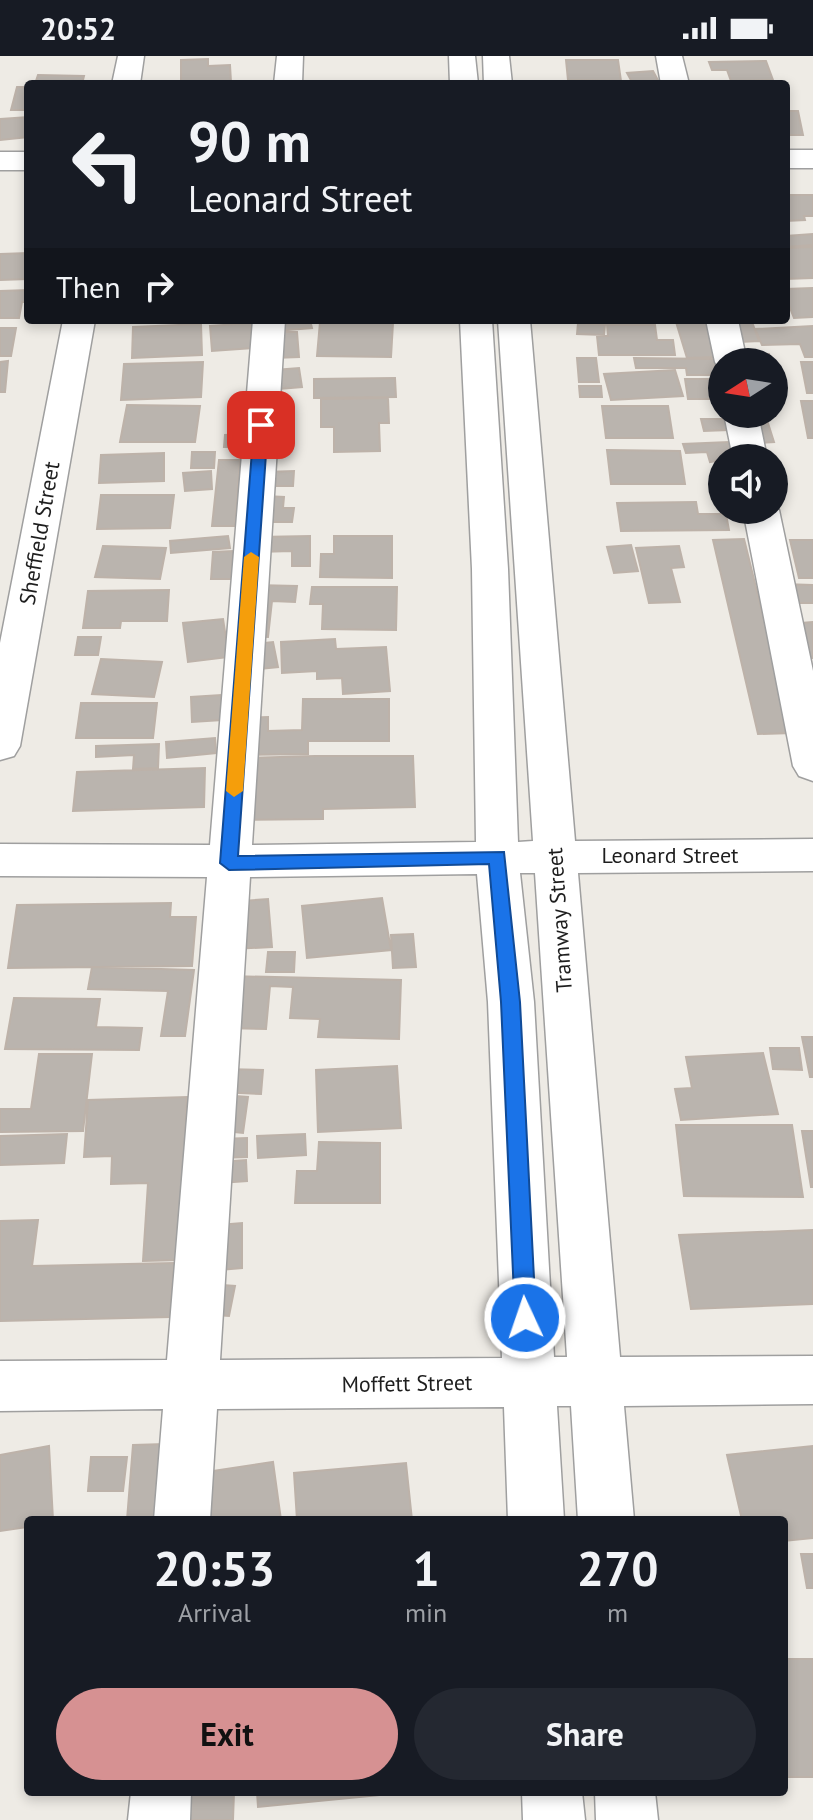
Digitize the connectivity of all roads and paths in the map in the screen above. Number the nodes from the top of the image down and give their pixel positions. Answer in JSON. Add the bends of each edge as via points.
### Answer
{"nodes":[{"id":1,"x":131,"y":56,"type":"edge"},
{"id":2,"x":290,"y":56,"type":"edge"},
{"id":3,"x":462,"y":56,"type":"edge"},
{"id":4,"x":496,"y":56,"type":"edge"},
{"id":5,"x":669,"y":56,"type":"edge"},
{"id":6,"x":127,"y":80,"type":"edge"},
{"id":7,"x":288,"y":80,"type":"edge"},
{"id":8,"x":464,"y":80,"type":"edge"},
{"id":9,"x":498,"y":80,"type":"edge"},
{"id":10,"x":674,"y":80,"type":"edge"},
{"id":11,"x":790,"y":159,"type":"edge"},
{"id":12,"x":813,"y":159,"type":"edge"},
{"id":13,"x":0,"y":161,"type":"edge"},
{"id":14,"x":24,"y":161,"type":"edge"},
{"id":15,"x":78,"y":324,"type":"edge"},
{"id":16,"x":269,"y":324,"type":"edge"},
{"id":17,"x":723,"y":324,"type":"edge"},
{"id":18,"x":496,"y":334,"type":"edge"},
{"id":19,"x":728,"y":348,"type":"edge"},
{"id":20,"x":764,"y":524,"type":"edge"},
{"id":21,"x":490,"y":569,"type":"junction"},
{"id":22,"x":533,"y":570,"type":"junction"},
{"id":23,"x":0,"y":746,"type":"edge"},
{"id":24,"x":813,"y":766,"type":"edge"},
{"id":25,"x":554,"y":855,"type":"junction"},
{"id":26,"x":813,"y":855,"type":"edge"},
{"id":27,"x":497,"y":857,"type":"junction"},
{"id":28,"x":0,"y":860,"type":"edge"},
{"id":29,"x":229,"y":863,"type":"junction"},
{"id":30,"x":596,"y":1380,"type":"junction"},
{"id":31,"x":813,"y":1380,"type":"edge"},
{"id":32,"x":528,"y":1381,"type":"junction"},
{"id":33,"x":0,"y":1386,"type":"edge"},
{"id":34,"x":192,"y":1386,"type":"junction"},
{"id":35,"x":182,"y":1516,"type":"edge"},
{"id":36,"x":536,"y":1516,"type":"edge"},
{"id":37,"x":606,"y":1516,"type":"edge"},
{"id":38,"x":161,"y":1796,"type":"edge"},
{"id":39,"x":552,"y":1796,"type":"edge"},
{"id":40,"x":625,"y":1796,"type":"edge"},
{"id":41,"x":159,"y":1820,"type":"edge"},
{"id":42,"x":554,"y":1820,"type":"edge"},
{"id":43,"x":627,"y":1820,"type":"edge"}],
"edges":[{"from":1,"to":6,"type":"street"},
{"from":2,"to":7,"type":"street"},
{"from":3,"to":8,"type":"street"},
{"from":4,"to":9,"type":"street"},
{"from":5,"to":10,"type":"street"},
{"from":11,"to":12,"type":"street"},
{"from":13,"to":14,"type":"street"},
{"from":15,"to":23,"type":"street","name":"Sheffield Street"},
{"from":16,"to":29,"type":"street"},
{"from":17,"to":19,"type":"street"},
{"from":18,"to":21,"type":"street","name":"Tramway Street"},
{"from":18,"to":22,"type":"street","name":"Tramway Street"},
{"from":20,"to":24,"type":"street"},
{"from":21,"to":22,"type":"street"},
{"from":21,"to":27,"type":"street","name":"Tramway Street"},
{"from":22,"to":25,"type":"street","name":"Tramway Street"},
{"from":25,"to":26,"type":"street","name":"Leonard Street"},
{"from":25,"to":27,"type":"street","name":"Leonard Street"},
{"from":25,"to":30,"type":"street","name":"Tramway Street"},
{"from":27,"to":29,"type":"street","name":"Leonard Street"},
{"from":27,"to":32,"type":"street","name":"Tramway Street","via":[[511,1002]]},
{"from":28,"to":29,"type":"street","name":"Leonard Street"},
{"from":29,"to":34,"type":"street"},
{"from":30,"to":31,"type":"street","name":"Moffett Street"},
{"from":30,"to":32,"type":"street","name":"Moffett Street"},
{"from":30,"to":37,"type":"street","name":"Tramway Street"},
{"from":32,"to":34,"type":"street","name":"Moffett Street"},
{"from":32,"to":36,"type":"street","name":"Tramway Street"},
{"from":33,"to":34,"type":"street","name":"Moffett Street"},
{"from":34,"to":35,"type":"street"},
{"from":38,"to":41,"type":"street"},
{"from":39,"to":42,"type":"street"},
{"from":40,"to":43,"type":"street"}]}
